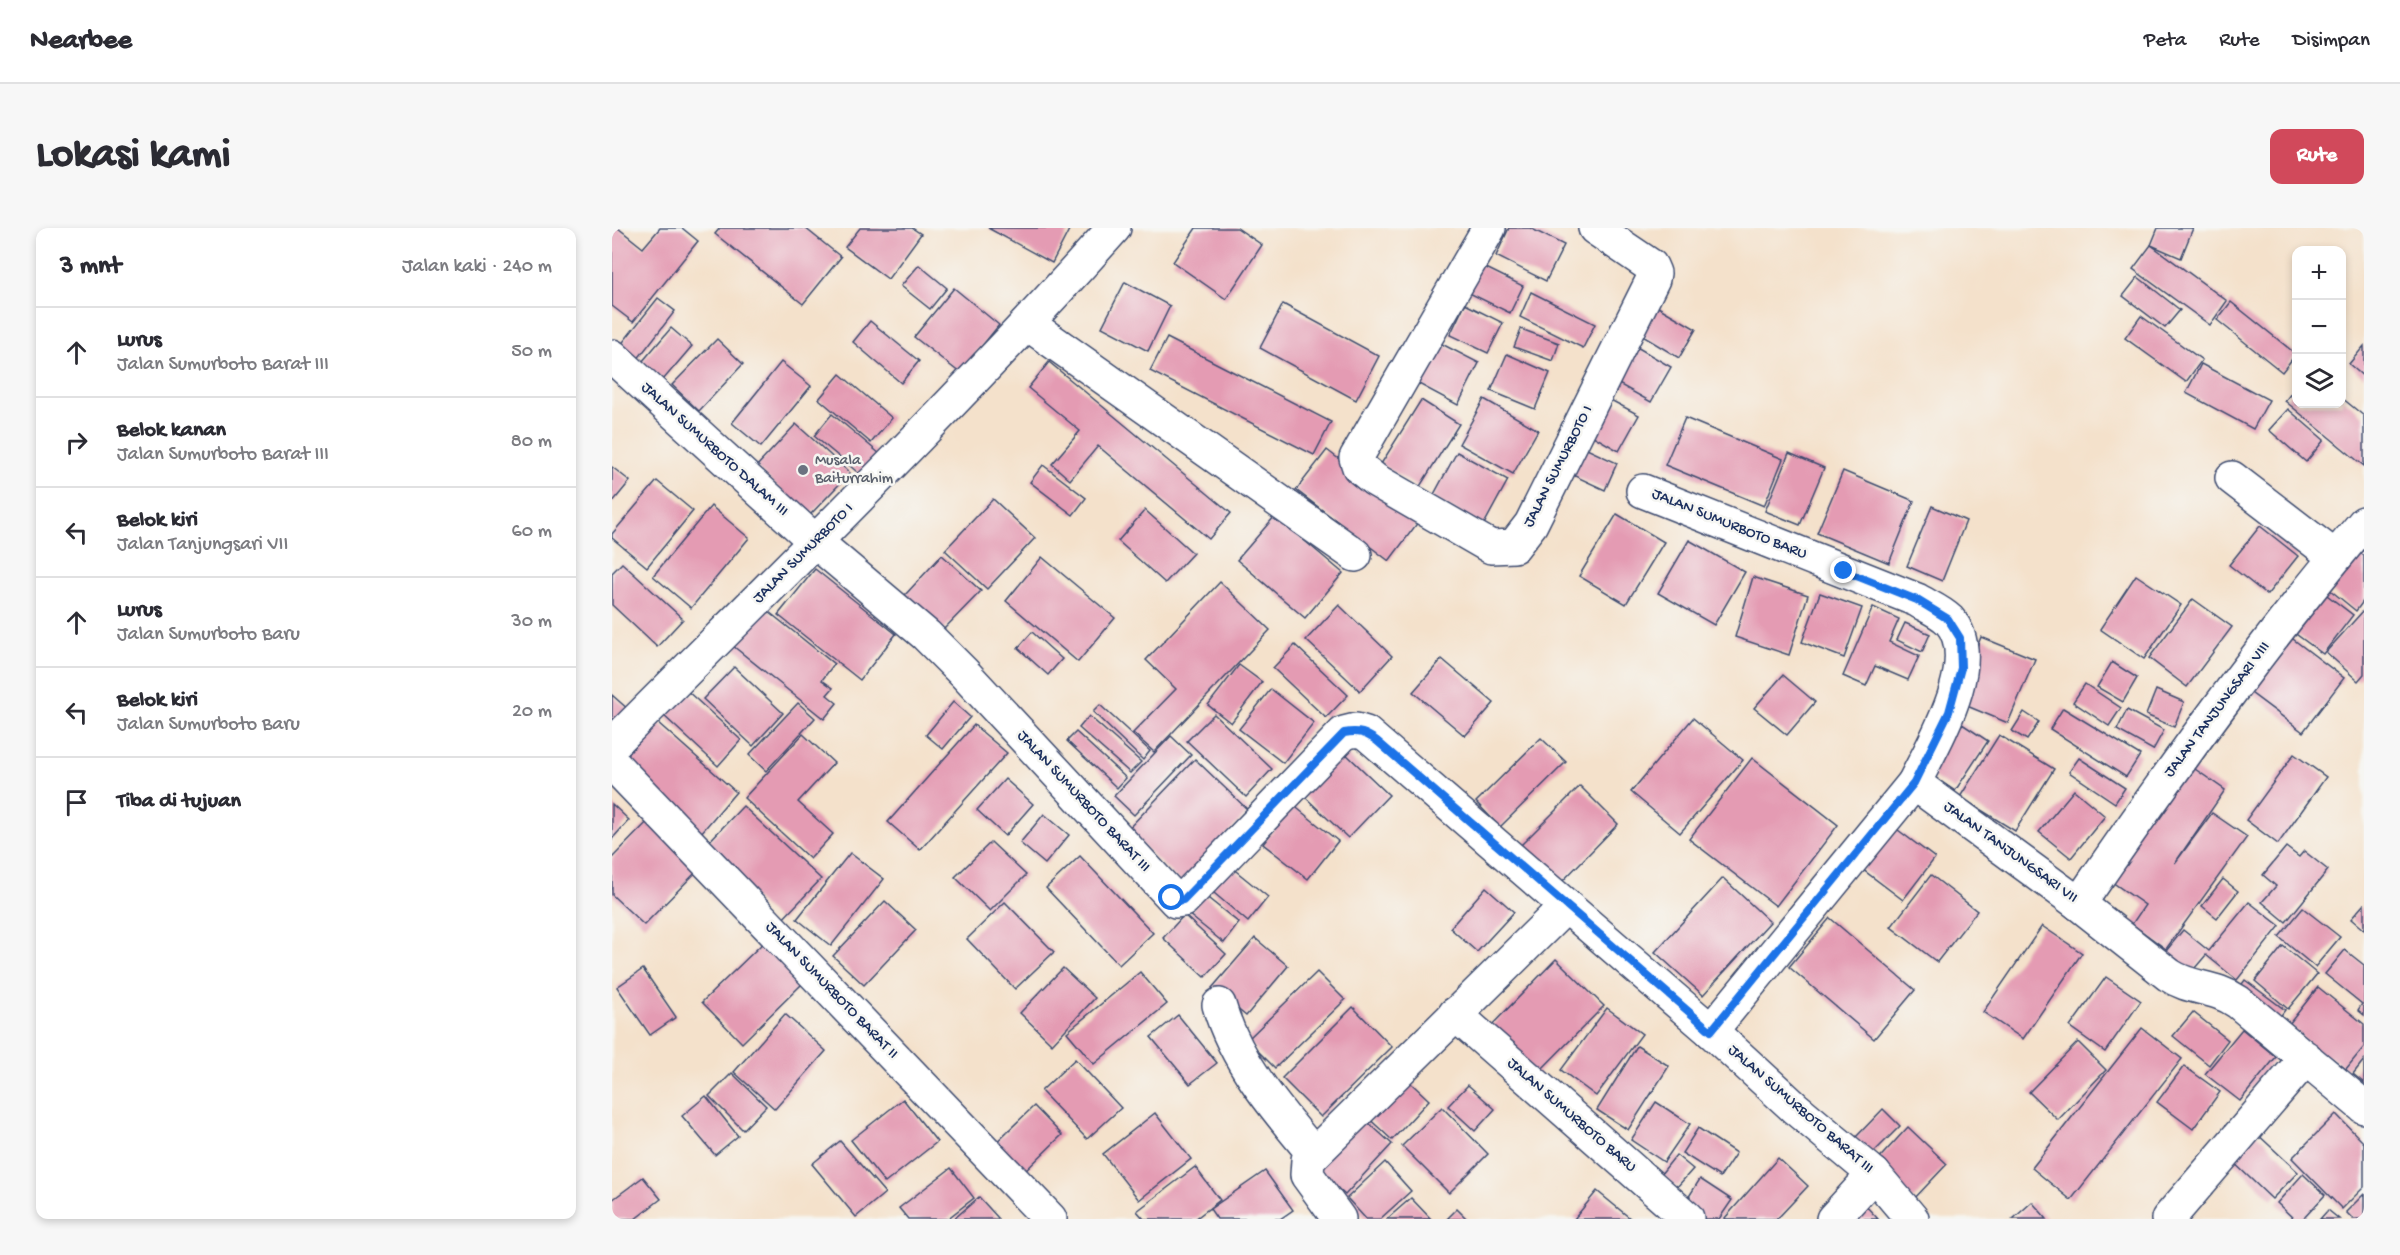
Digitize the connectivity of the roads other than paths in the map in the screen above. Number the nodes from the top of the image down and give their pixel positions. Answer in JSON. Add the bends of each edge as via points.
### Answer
{"nodes":[{"id":1,"x":1114,"y":228,"type":"edge"},
{"id":2,"x":1489,"y":228,"type":"edge"},
{"id":3,"x":1595,"y":228,"type":"edge"},
{"id":4,"x":1028,"y":324,"type":"junction"},
{"id":5,"x":612,"y":356,"type":"edge"},
{"id":6,"x":2232,"y":478,"type":"dead end"},
{"id":7,"x":1643,"y":491,"type":"dead end"},
{"id":8,"x":2364,"y":523,"type":"edge"},
{"id":9,"x":817,"y":543,"type":"junction"},
{"id":10,"x":1355,"y":555,"type":"dead end"},
{"id":11,"x":2335,"y":557,"type":"junction"},
{"id":12,"x":612,"y":745,"type":"edge"},
{"id":13,"x":612,"y":764,"type":"edge"},
{"id":14,"x":1914,"y":783,"type":"junction"},
{"id":15,"x":2079,"y":903,"type":"junction"},
{"id":16,"x":1566,"y":906,"type":"junction"},
{"id":17,"x":1219,"y":1005,"type":"dead end"},
{"id":18,"x":1455,"y":1014,"type":"junction"},
{"id":19,"x":1711,"y":1031,"type":"junction"},
{"id":20,"x":2306,"y":1058,"type":"junction"},
{"id":21,"x":2364,"y":1107,"type":"edge"},
{"id":22,"x":1312,"y":1153,"type":"junction"},
{"id":23,"x":1875,"y":1174,"type":"junction"},
{"id":24,"x":1687,"y":1218,"type":"edge"},
{"id":25,"x":1050,"y":1219,"type":"edge"},
{"id":26,"x":1339,"y":1219,"type":"edge"},
{"id":27,"x":1833,"y":1219,"type":"edge"},
{"id":28,"x":1912,"y":1219,"type":"edge"},
{"id":29,"x":2168,"y":1219,"type":"edge"}],
"edges":[{"from":1,"to":4,"type":"street","name":"JALAN SUMURBOTO I"},
{"from":2,"to":3,"type":"street","name":"JALAN SUMURBOTO I","via":[[1356,458],[1359,467],[1374,480],[1491,547],[1502,548],[1514,546],[1531,524],[1653,279],[1651,266]]},
{"from":4,"to":9,"type":"street","name":"JALAN SUMURBOTO I"},
{"from":4,"to":10,"type":"street"},
{"from":5,"to":9,"type":"street","name":"JALAN SUMURBOTO DALAM III"},
{"from":6,"to":11,"type":"street"},
{"from":7,"to":14,"type":"street","name":"JALAN SUMURBOTO BARU","via":[[1917,600],[1948,619],[1960,638],[1961,668],[1949,712]]},
{"from":8,"to":11,"type":"street","name":"JALAN TANJUNGSARI VIII"},
{"from":9,"to":12,"type":"street","name":"JALAN SUMURBOTO I"},
{"from":9,"to":16,"type":"street","name":"JALAN SUMURBOTO BARAT III","via":[[926,635],[1176,901],[1183,900],[1344,733],[1356,730],[1377,741]]},
{"from":11,"to":15,"type":"street","name":"JALAN TANJUNGSARI VIII","via":[[2157,790]]},
{"from":13,"to":25,"type":"street","name":"JALAN SUMURBOTO BARAT II"},
{"from":14,"to":15,"type":"street","name":"JALAN TANJUNGSARI VII"},
{"from":14,"to":19,"type":"street"},
{"from":15,"to":20,"type":"street","name":"JALAN TANJUNGSARI VII","via":[[2174,979],[2224,993]]},
{"from":16,"to":18,"type":"street"},
{"from":16,"to":19,"type":"street","name":"JALAN SUMURBOTO BARAT III"},
{"from":17,"to":22,"type":"street","via":[[1227,1033],[1249,1070]]},
{"from":18,"to":22,"type":"street"},
{"from":18,"to":24,"type":"street","name":"JALAN SUMURBOTO BARU"},
{"from":19,"to":23,"type":"street","name":"JALAN SUMURBOTO BARAT III"},
{"from":20,"to":21,"type":"street","name":"JALAN TANJUNGSARI VII"},
{"from":20,"to":29,"type":"street"},
{"from":22,"to":26,"type":"street","via":[[1305,1166],[1307,1174]]},
{"from":23,"to":27,"type":"street"},
{"from":23,"to":28,"type":"street","name":"JALAN SUMURBOTO BARAT III"}]}
